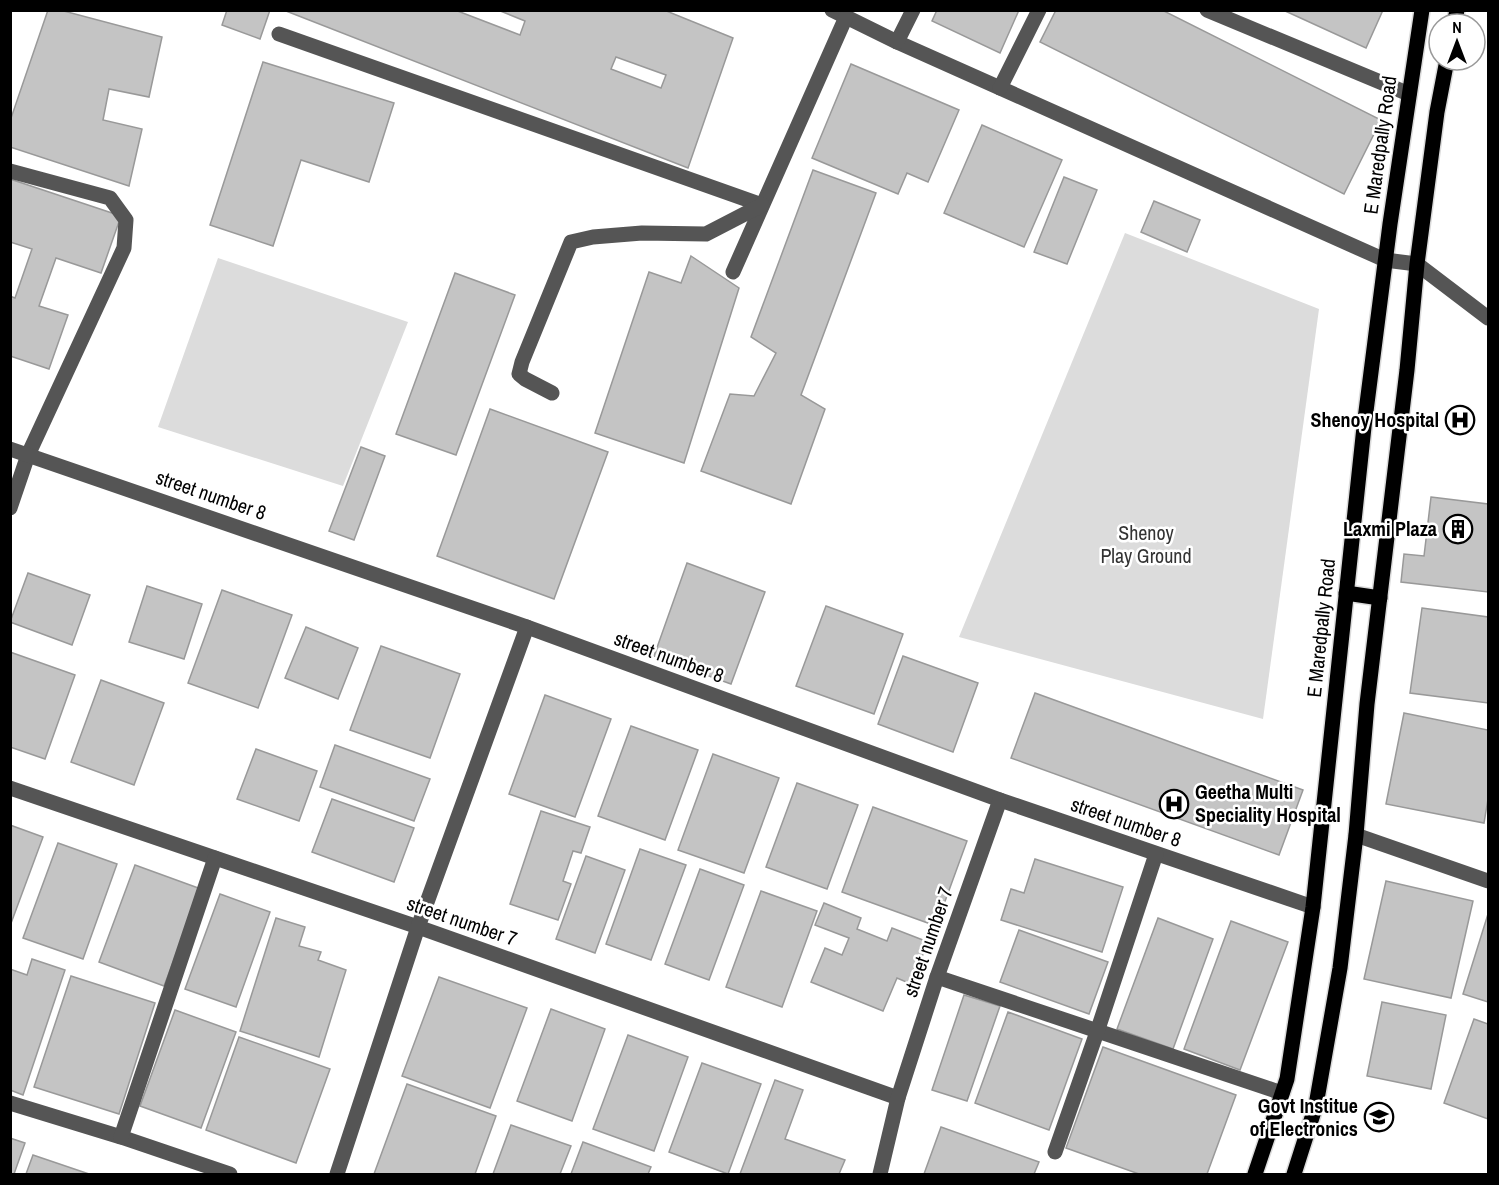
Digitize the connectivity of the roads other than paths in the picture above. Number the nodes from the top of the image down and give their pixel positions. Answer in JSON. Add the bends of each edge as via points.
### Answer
{"nodes":[{"id":1,"x":913,"y":10,"type":"edge"},
{"id":2,"x":1039,"y":10,"type":"edge"},
{"id":3,"x":1207,"y":10,"type":"edge"},
{"id":4,"x":1422,"y":10,"type":"edge"},
{"id":5,"x":839,"y":14,"type":"edge"},
{"id":6,"x":279,"y":34,"type":"dead end"},
{"id":7,"x":897,"y":42,"type":"junction"},
{"id":8,"x":1445,"y":72,"type":"edge"},
{"id":9,"x":1000,"y":88,"type":"junction"},
{"id":10,"x":1409,"y":94,"type":"junction"},
{"id":11,"x":10,"y":171,"type":"edge"},
{"id":12,"x":762,"y":205,"type":"junction"},
{"id":13,"x":1385,"y":260,"type":"junction"},
{"id":14,"x":1417,"y":264,"type":"junction"},
{"id":15,"x":733,"y":272,"type":"dead end"},
{"id":16,"x":1488,"y":318,"type":"edge"},
{"id":17,"x":552,"y":393,"type":"dead end"},
{"id":18,"x":10,"y":449,"type":"edge"},
{"id":19,"x":28,"y":454,"type":"junction"},
{"id":20,"x":10,"y":508,"type":"edge"},
{"id":21,"x":1346,"y":593,"type":"junction"},
{"id":22,"x":1380,"y":598,"type":"junction"},
{"id":23,"x":527,"y":627,"type":"junction"},
{"id":24,"x":10,"y":788,"type":"edge"},
{"id":25,"x":1000,"y":800,"type":"junction"},
{"id":26,"x":1356,"y":835,"type":"junction"},
{"id":27,"x":1156,"y":854,"type":"junction"},
{"id":28,"x":215,"y":858,"type":"junction"},
{"id":29,"x":1488,"y":881,"type":"edge"},
{"id":30,"x":1313,"y":907,"type":"junction"},
{"id":31,"x":418,"y":927,"type":"junction"},
{"id":32,"x":937,"y":977,"type":"junction"},
{"id":33,"x":1098,"y":1032,"type":"junction"},
{"id":34,"x":1282,"y":1093,"type":"junction"},
{"id":35,"x":898,"y":1098,"type":"junction"},
{"id":36,"x":10,"y":1103,"type":"edge"},
{"id":37,"x":121,"y":1137,"type":"junction"},
{"id":38,"x":1055,"y":1152,"type":"dead end"},
{"id":39,"x":230,"y":1174,"type":"edge"},
{"id":40,"x":337,"y":1174,"type":"edge"},
{"id":41,"x":880,"y":1174,"type":"edge"},
{"id":42,"x":1255,"y":1174,"type":"edge"},
{"id":43,"x":1294,"y":1174,"type":"edge"}],
"edges":[{"from":1,"to":7,"type":"street"},
{"from":2,"to":9,"type":"street"},
{"from":3,"to":10,"type":"street"},
{"from":4,"to":10,"type":"main road","name":"E Maredpally Road"},
{"from":5,"to":7,"type":"street"},
{"from":5,"to":12,"type":"street"},
{"from":6,"to":12,"type":"street"},
{"from":7,"to":9,"type":"street"},
{"from":8,"to":14,"type":"main road"},
{"from":9,"to":13,"type":"street"},
{"from":10,"to":13,"type":"main road","name":"E Maredpally Road"},
{"from":11,"to":19,"type":"street","via":[[110,198],[126,220],[124,248]]},
{"from":12,"to":15,"type":"street"},
{"from":12,"to":17,"type":"street","via":[[706,234],[642,233],[571,242],[519,374]]},
{"from":13,"to":14,"type":"street"},
{"from":13,"to":21,"type":"main road","name":"E Maredpally Road"},
{"from":14,"to":16,"type":"street"},
{"from":14,"to":22,"type":"main road"},
{"from":18,"to":19,"type":"street","name":"street number 8"},
{"from":19,"to":20,"type":"street"},
{"from":19,"to":23,"type":"street","name":"street number 8"},
{"from":21,"to":22,"type":"main road"},
{"from":21,"to":30,"type":"main road","name":"E Maredpally Road"},
{"from":22,"to":26,"type":"main road"},
{"from":23,"to":25,"type":"street","name":"street number 8"},
{"from":23,"to":31,"type":"street"},
{"from":24,"to":28,"type":"street","name":"street number 7"},
{"from":25,"to":27,"type":"street","name":"street number 8"},
{"from":25,"to":32,"type":"street","name":"street number 7"},
{"from":26,"to":29,"type":"street"},
{"from":26,"to":43,"type":"main road","via":[[1340,968],[1316,1105]]},
{"from":27,"to":30,"type":"street","name":"street number 8"},
{"from":27,"to":33,"type":"street"},
{"from":28,"to":31,"type":"street","name":"street number 7"},
{"from":28,"to":37,"type":"street"},
{"from":30,"to":34,"type":"main road","name":"E Maredpally Road"},
{"from":31,"to":35,"type":"street","name":"street number 7"},
{"from":31,"to":40,"type":"street"},
{"from":32,"to":33,"type":"street"},
{"from":32,"to":35,"type":"street","name":"street number 7"},
{"from":33,"to":34,"type":"street"},
{"from":33,"to":38,"type":"street"},
{"from":34,"to":42,"type":"main road","name":"E Maredpally Road"},
{"from":35,"to":41,"type":"street","name":"street number 7"},
{"from":36,"to":37,"type":"street"},
{"from":37,"to":39,"type":"street"}]}
